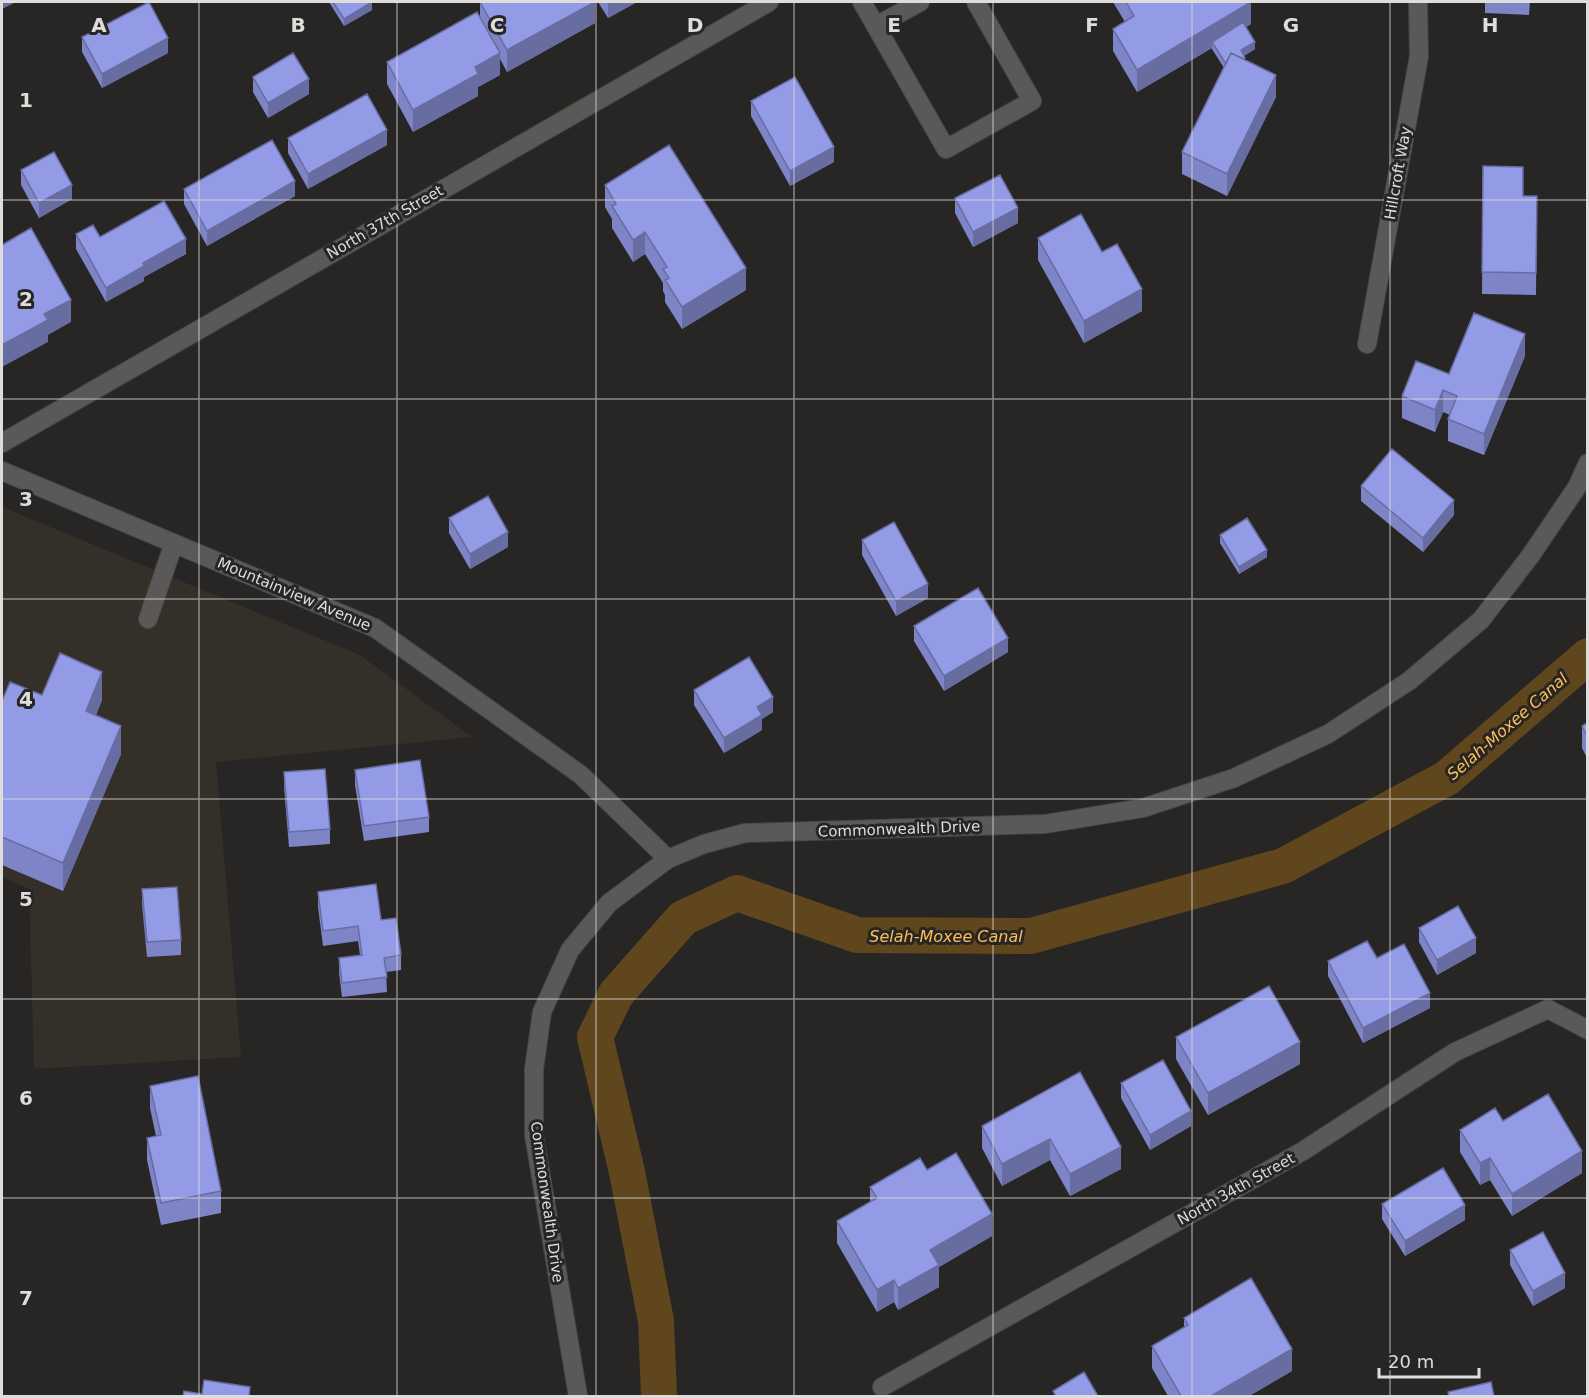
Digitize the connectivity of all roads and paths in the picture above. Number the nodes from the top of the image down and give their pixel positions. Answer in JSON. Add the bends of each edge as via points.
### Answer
{"nodes":[{"id":1,"x":769,"y":2,"type":"edge"},
{"id":2,"x":862,"y":2,"type":"edge"},
{"id":3,"x":920,"y":2,"type":"edge"},
{"id":4,"x":976,"y":2,"type":"edge"},
{"id":5,"x":1418,"y":2,"type":"edge"},
{"id":6,"x":876,"y":26,"type":"junction"},
{"id":7,"x":1367,"y":344,"type":"dead end"},
{"id":8,"x":2,"y":443,"type":"edge"},
{"id":9,"x":1587,"y":463,"type":"edge"},
{"id":10,"x":2,"y":471,"type":"edge"},
{"id":11,"x":174,"y":543,"type":"junction"},
{"id":12,"x":148,"y":619,"type":"dead end"},
{"id":13,"x":668,"y":859,"type":"junction"},
{"id":14,"x":1587,"y":1030,"type":"edge"},
{"id":15,"x":882,"y":1387,"type":"dead end"},
{"id":16,"x":578,"y":1396,"type":"edge"}],
"edges":[{"from":1,"to":8,"type":"street","name":"North 37th Street"},
{"from":2,"to":6,"type":"street"},
{"from":3,"to":6,"type":"street"},
{"from":4,"to":6,"type":"street","via":[[1032,101],[946,149]]},
{"from":5,"to":7,"type":"street","name":"Hillcroft Way","via":[[1419,56]]},
{"from":9,"to":13,"type":"street","name":"Commonwealth Drive","via":[[1571,496],[1481,620],[1409,681],[1328,734],[1234,778],[1143,808],[1045,824],[745,833]]},
{"from":10,"to":11,"type":"street","name":"Mountainview Avenue"},
{"from":11,"to":12,"type":"street"},
{"from":11,"to":13,"type":"street","name":"Mountainview Avenue","via":[[375,628],[581,776]]},
{"from":13,"to":16,"type":"street","name":"Commonwealth Drive","via":[[609,903],[583,934],[570,950],[542,1012],[534,1069],[534,1135]]},
{"from":14,"to":15,"type":"street","name":"North 34th Street","via":[[1548,1009],[1455,1052],[1303,1151]]}]}
